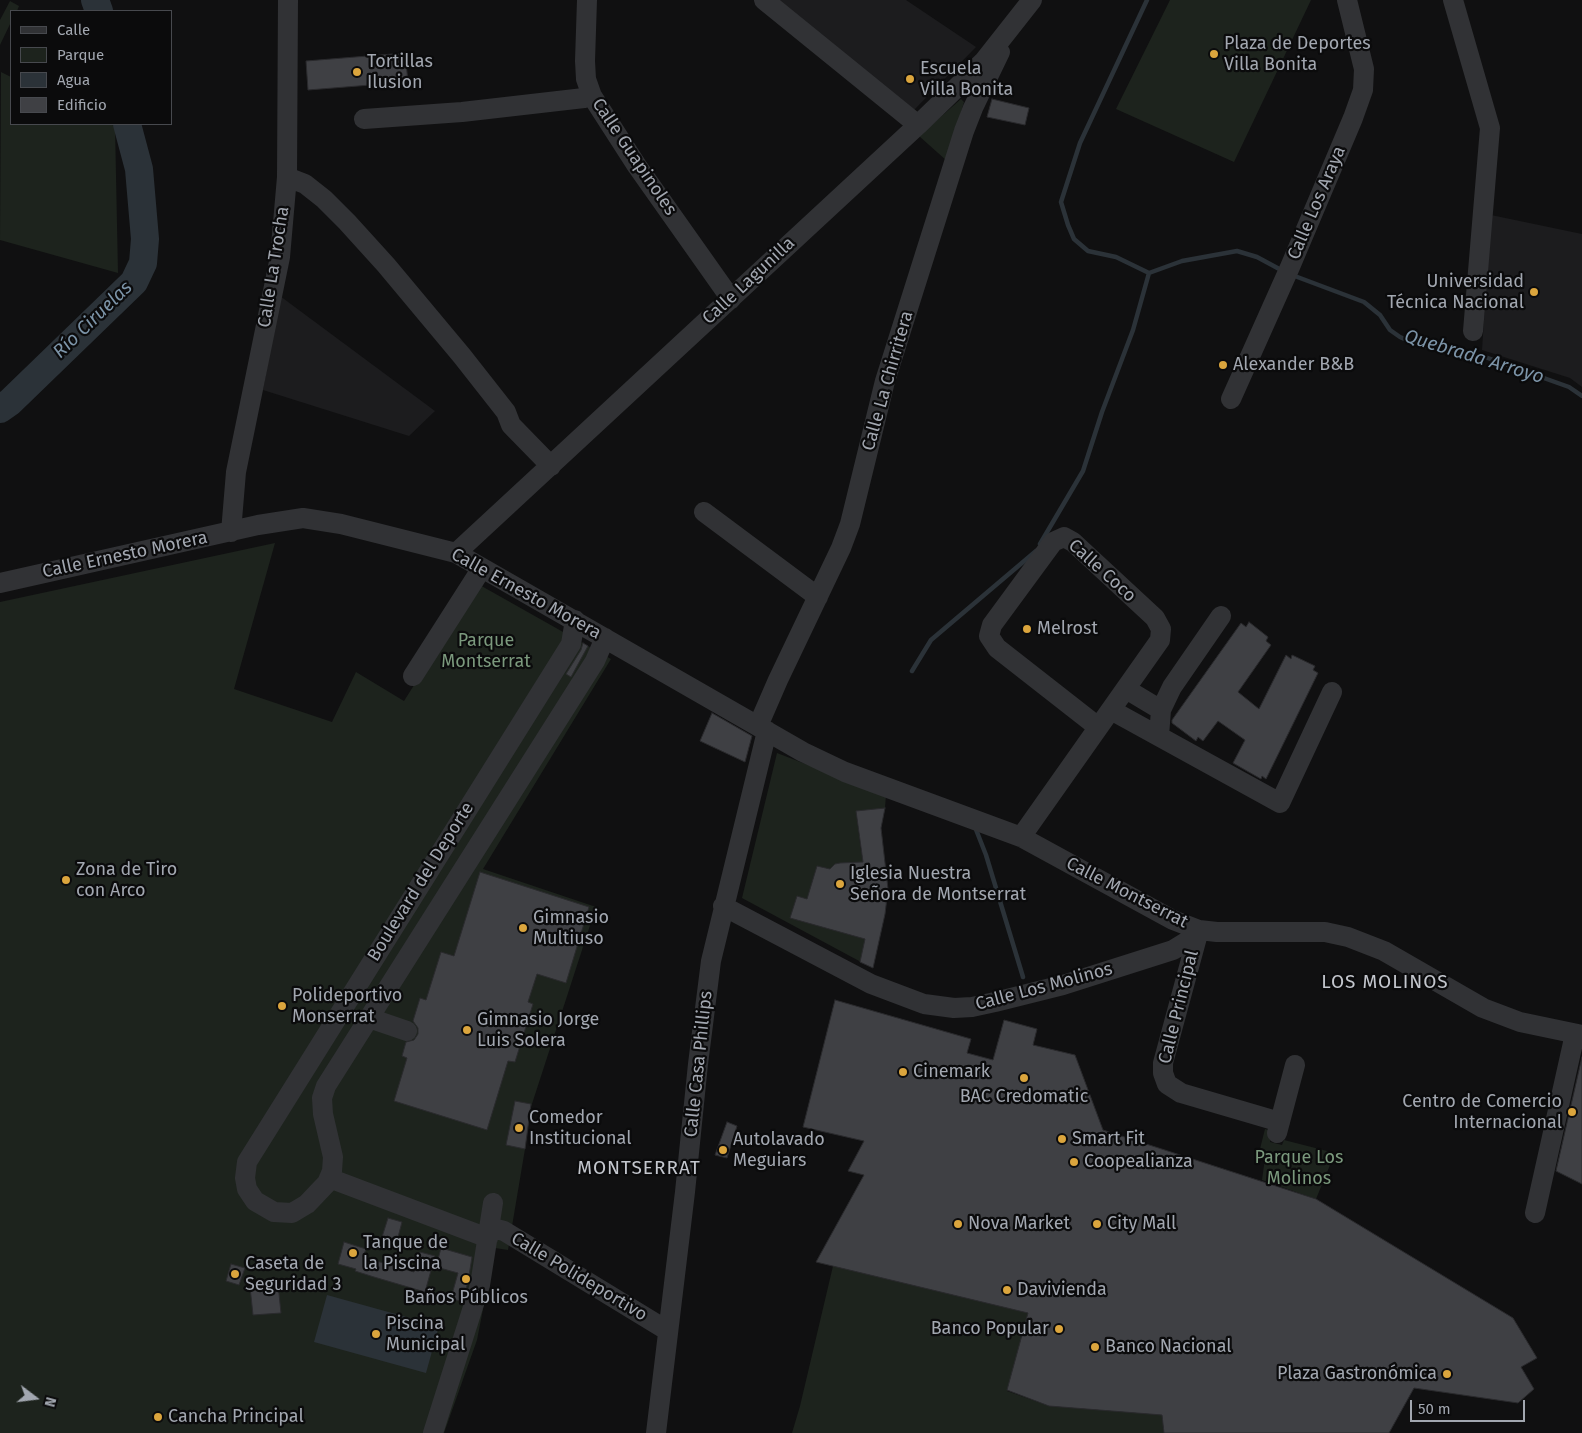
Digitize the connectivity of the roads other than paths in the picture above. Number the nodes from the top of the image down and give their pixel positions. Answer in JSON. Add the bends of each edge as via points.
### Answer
{"nodes":[{"id":1,"x":288,"y":0,"type":"edge"},
{"id":2,"x":587,"y":0,"type":"edge"},
{"id":3,"x":764,"y":0,"type":"edge"},
{"id":4,"x":1347,"y":0,"type":"edge"},
{"id":5,"x":1453,"y":0,"type":"edge"},
{"id":6,"x":1025,"y":2,"type":"edge"},
{"id":7,"x":1008,"y":32,"type":"junction"},
{"id":8,"x":592,"y":96,"type":"junction"},
{"id":9,"x":364,"y":119,"type":"dead end"},
{"id":10,"x":918,"y":125,"type":"junction"},
{"id":11,"x":287,"y":176,"type":"junction"},
{"id":12,"x":731,"y":299,"type":"junction"},
{"id":13,"x":1473,"y":331,"type":"dead end"},
{"id":14,"x":1231,"y":398,"type":"dead end"},
{"id":15,"x":551,"y":466,"type":"junction"},
{"id":16,"x":704,"y":512,"type":"dead end"},
{"id":17,"x":231,"y":532,"type":"junction"},
{"id":18,"x":456,"y":553,"type":"junction"},
{"id":19,"x":482,"y":568,"type":"junction"},
{"id":20,"x":0,"y":583,"type":"edge"},
{"id":21,"x":818,"y":597,"type":"junction"},
{"id":22,"x":1221,"y":616,"type":"dead end"},
{"id":23,"x":575,"y":620,"type":"junction"},
{"id":24,"x":605,"y":638,"type":"junction"},
{"id":25,"x":413,"y":676,"type":"dead end"},
{"id":26,"x":1126,"y":689,"type":"junction"},
{"id":27,"x":1332,"y":692,"type":"dead end"},
{"id":28,"x":1111,"y":710,"type":"junction"},
{"id":29,"x":1162,"y":710,"type":"junction"},
{"id":30,"x":1098,"y":727,"type":"junction"},
{"id":31,"x":763,"y":728,"type":"junction"},
{"id":32,"x":1159,"y":736,"type":"junction"},
{"id":33,"x":1021,"y":837,"type":"junction"},
{"id":34,"x":723,"y":906,"type":"junction"},
{"id":35,"x":1199,"y":930,"type":"junction"},
{"id":36,"x":369,"y":1018,"type":"junction"},
{"id":37,"x":407,"y":1030,"type":"dead end"},
{"id":38,"x":1578,"y":1034,"type":"edge"},
{"id":39,"x":1295,"y":1065,"type":"dead end"},
{"id":40,"x":329,"y":1178,"type":"junction"},
{"id":41,"x":493,"y":1203,"type":"dead end"},
{"id":42,"x":1535,"y":1213,"type":"dead end"},
{"id":43,"x":488,"y":1233,"type":"junction"},
{"id":44,"x":668,"y":1331,"type":"junction"},
{"id":45,"x":433,"y":1433,"type":"edge"},
{"id":46,"x":656,"y":1433,"type":"edge"}],
"edges":[{"from":1,"to":11,"type":"street","name":"Calle La Trocha"},
{"from":2,"to":8,"type":"street","name":"Calle Guapinoles","via":[[585,61],[586,79]]},
{"from":3,"to":10,"type":"street"},
{"from":4,"to":14,"type":"street","name":"Calle Los Araya","via":[[1364,68],[1363,90],[1290,267]]},
{"from":5,"to":13,"type":"street","via":[[1490,128]]},
{"from":6,"to":7,"type":"street","name":"Calle Lagunilla"},
{"from":7,"to":10,"type":"street","name":"Calle Lagunilla","via":[[984,61]]},
{"from":7,"to":21,"type":"street","name":"Calle La Chirritera","via":[[964,131],[885,381],[850,524]]},
{"from":8,"to":9,"type":"street","via":[[462,112]]},
{"from":8,"to":12,"type":"street","name":"Calle Guapinoles"},
{"from":10,"to":12,"type":"street","name":"Calle Lagunilla"},
{"from":11,"to":15,"type":"street","via":[[305,184],[347,222],[440,329],[506,412],[511,424]]},
{"from":11,"to":17,"type":"street","name":"Calle La Trocha","via":[[280,257],[236,472]]},
{"from":12,"to":15,"type":"street","name":"Calle Lagunilla"},
{"from":15,"to":18,"type":"street","name":"Calle Lagunilla"},
{"from":16,"to":21,"type":"street"},
{"from":17,"to":18,"type":"street","name":"Calle Ernesto Morera","via":[[303,518],[341,524]]},
{"from":17,"to":20,"type":"street","name":"Calle Ernesto Morera"},
{"from":18,"to":19,"type":"street","name":"Calle Ernesto Morera"},
{"from":19,"to":23,"type":"street","name":"Calle Ernesto Morera"},
{"from":19,"to":25,"type":"street"},
{"from":21,"to":31,"type":"street","name":"Calle La Chirritera","via":[[778,680]]},
{"from":22,"to":29,"type":"street","via":[[1172,687]]},
{"from":23,"to":24,"type":"street","name":"Calle Ernesto Morera"},
{"from":23,"to":40,"type":"street","name":"Boulevard del Deporte","via":[[571,644],[257,1144],[247,1162],[245,1178],[247,1189],[256,1201],[274,1212],[292,1213],[307,1204]]},
{"from":24,"to":31,"type":"street","name":"Calle Ernesto Morera"},
{"from":24,"to":36,"type":"street","name":"Boulevard del Deporte","via":[[595,661]]},
{"from":26,"to":28,"type":"street","name":"Calle Coco"},
{"from":26,"to":29,"type":"street"},
{"from":26,"to":30,"type":"street","name":"Calle Coco","via":[[1160,640],[1161,629],[1154,618],[1064,537],[1053,542],[992,625],[988,636],[997,648]]},
{"from":27,"to":32,"type":"street","via":[[1280,803]]},
{"from":28,"to":30,"type":"street","name":"Calle Coco"},
{"from":28,"to":32,"type":"street"},
{"from":29,"to":32,"type":"street"},
{"from":30,"to":33,"type":"street","name":"Calle Coco"},
{"from":31,"to":33,"type":"street","name":"Calle Montserrat","via":[[845,772]]},
{"from":31,"to":34,"type":"street","name":"Calle Casa Phillips"},
{"from":33,"to":35,"type":"street","name":"Calle Montserrat","via":[[1173,920]]},
{"from":34,"to":35,"type":"street","name":"Calle Los Molinos","via":[[871,984],[924,1004],[954,1008],[988,1004],[1063,985],[1173,950]]},
{"from":34,"to":44,"type":"street","name":"Calle Casa Phillips","via":[[711,961]]},
{"from":35,"to":38,"type":"street","name":"Calle Montserrat","via":[[1325,932],[1348,937],[1384,952],[1483,1008],[1520,1022]]},
{"from":35,"to":39,"type":"street","name":"Calle Principal","via":[[1164,1062],[1167,1084],[1181,1093],[1279,1127]]},
{"from":36,"to":37,"type":"street"},
{"from":36,"to":40,"type":"street","name":"Boulevard del Deporte","via":[[326,1086],[322,1098],[333,1157]]},
{"from":38,"to":42,"type":"street"},
{"from":40,"to":43,"type":"street","name":"Calle Polideportivo"},
{"from":41,"to":43,"type":"street"},
{"from":43,"to":44,"type":"street","name":"Calle Polideportivo","via":[[504,1231]]},
{"from":43,"to":45,"type":"street","via":[[480,1285]]},
{"from":44,"to":46,"type":"street","name":"Calle Casa Phillips"}]}
